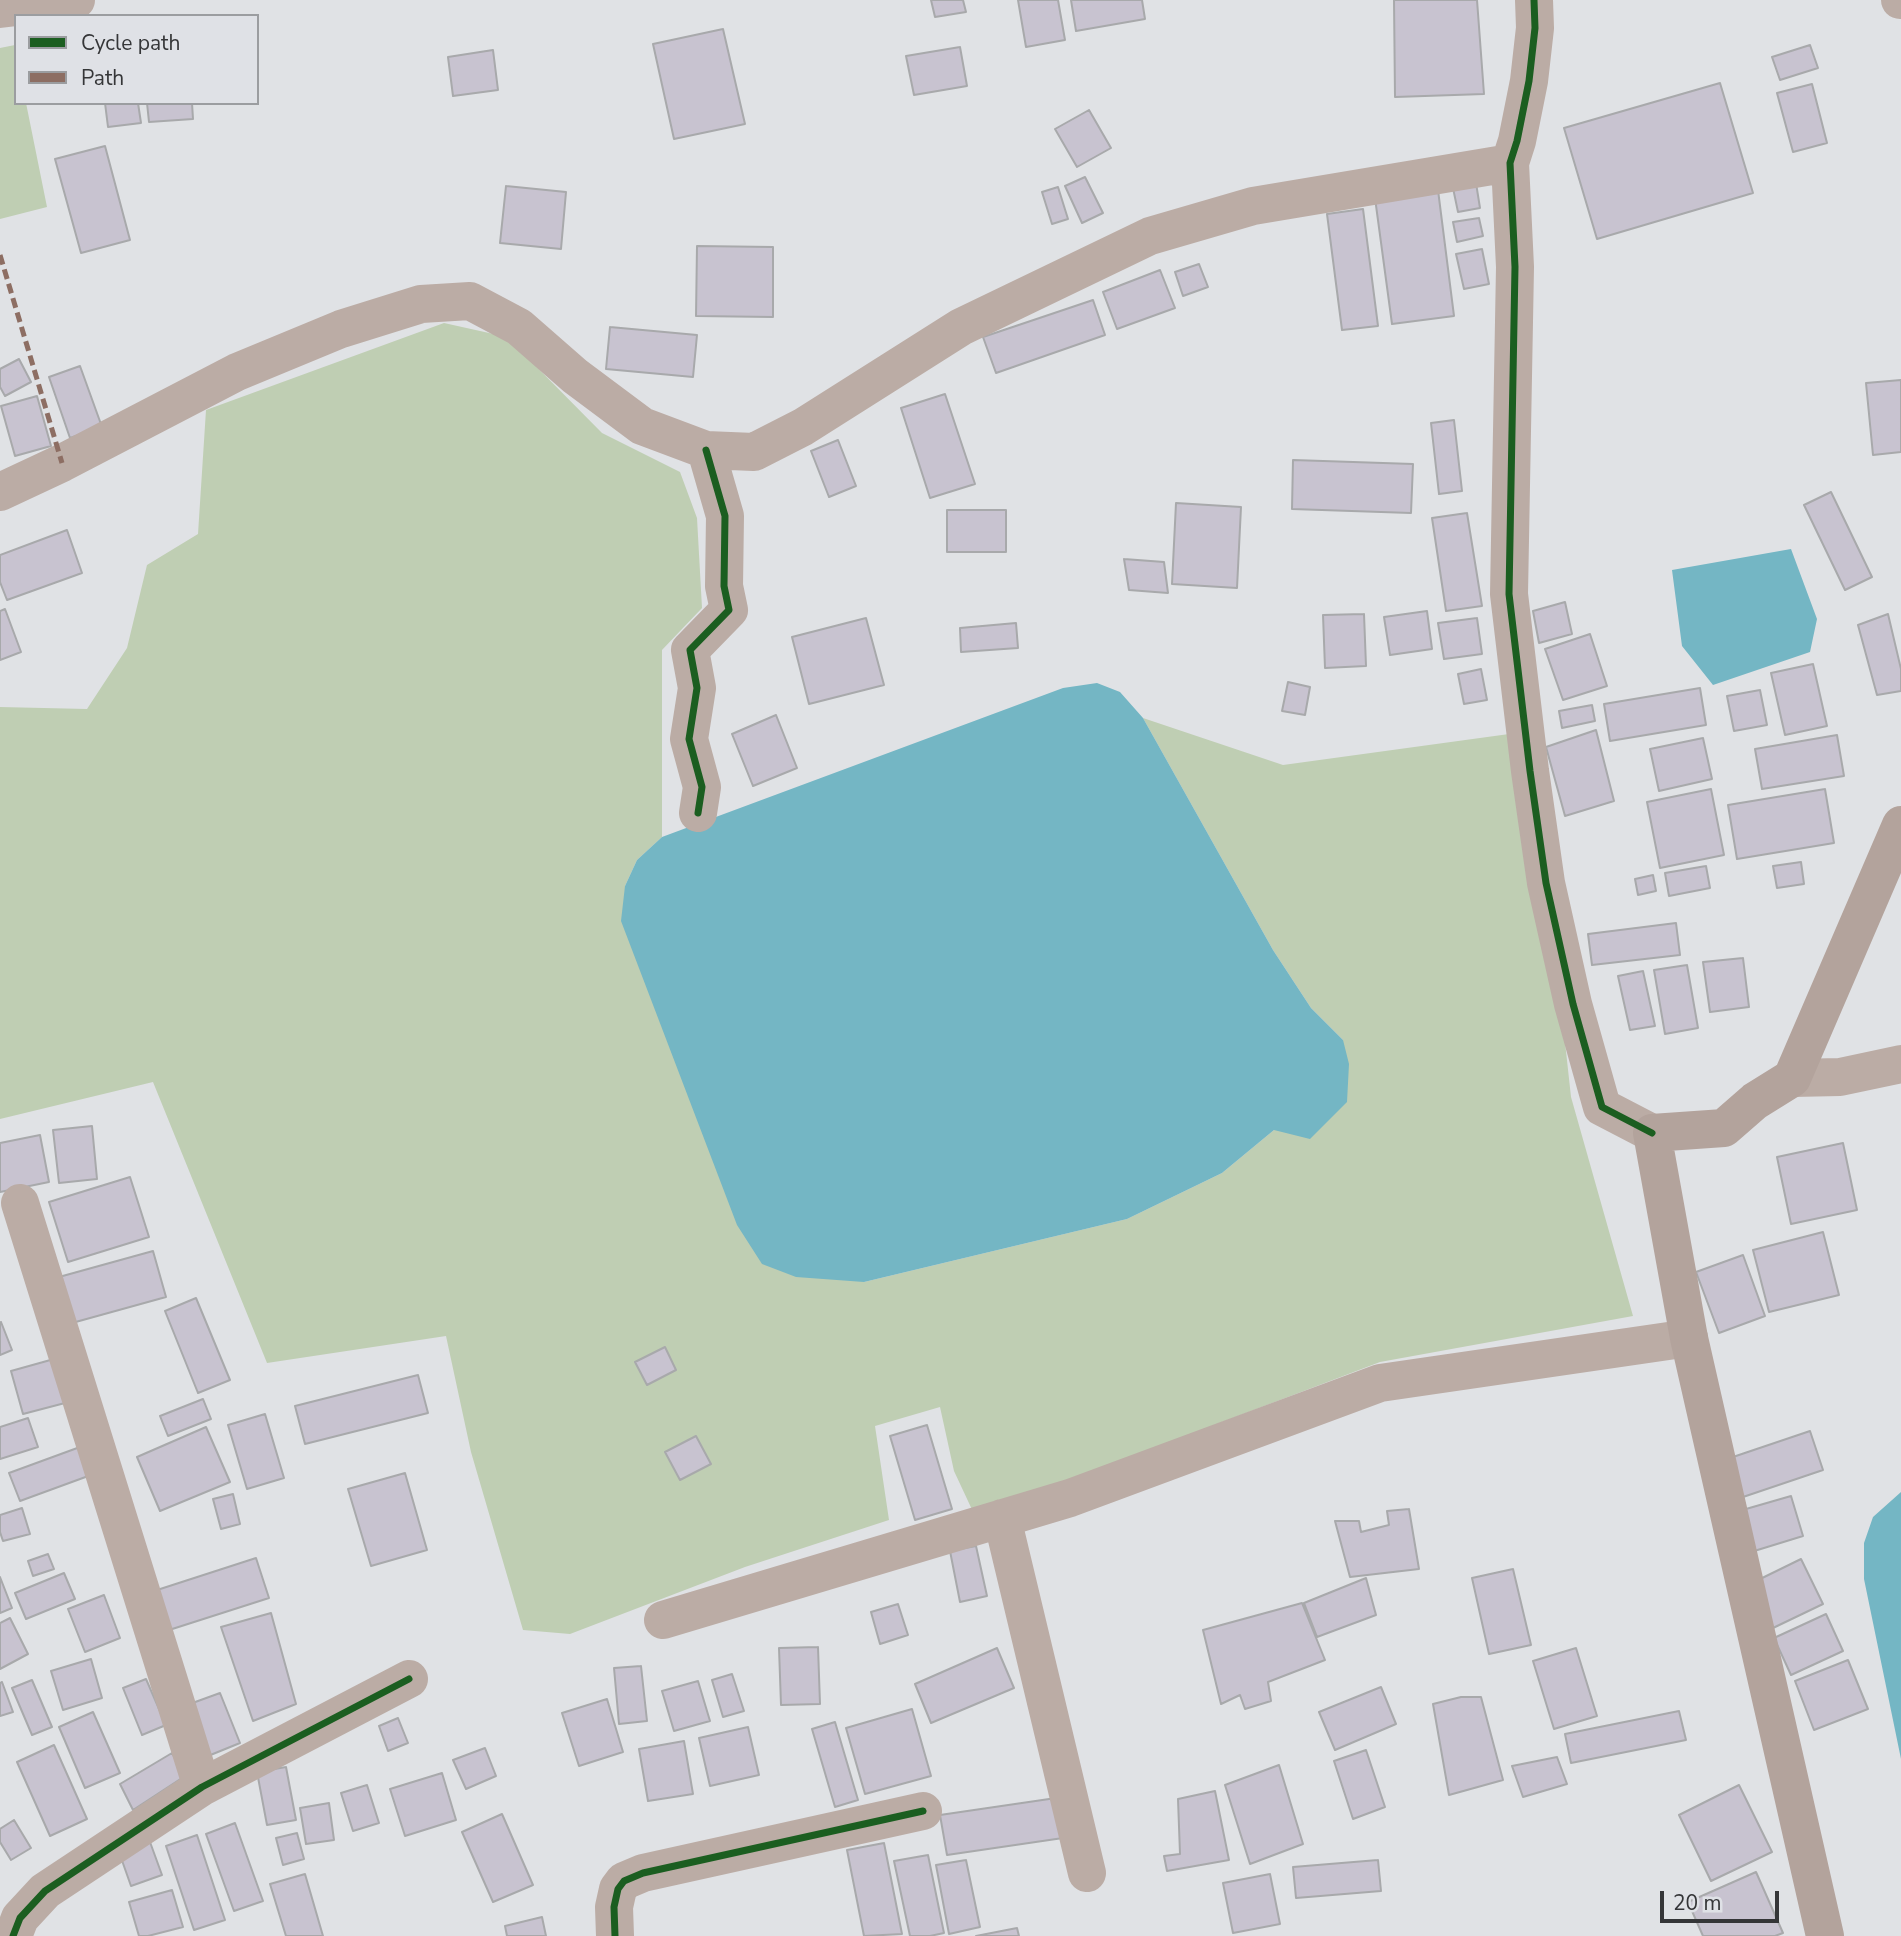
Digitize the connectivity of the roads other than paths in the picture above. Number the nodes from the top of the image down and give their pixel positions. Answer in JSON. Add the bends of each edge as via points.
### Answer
{"nodes":[{"id":1,"x":76,"y":0,"type":"edge"},
{"id":2,"x":1534,"y":0,"type":"edge"},
{"id":3,"x":0,"y":9,"type":"edge"},
{"id":4,"x":1510,"y":163,"type":"junction"},
{"id":5,"x":706,"y":450,"type":"junction"},
{"id":6,"x":0,"y":492,"type":"edge"},
{"id":7,"x":698,"y":813,"type":"dead end"},
{"id":8,"x":1901,"y":825,"type":"edge"},
{"id":9,"x":1901,"y":1064,"type":"edge"},
{"id":10,"x":1792,"y":1078,"type":"junction"},
{"id":11,"x":1652,"y":1133,"type":"junction"},
{"id":12,"x":20,"y":1203,"type":"dead end"},
{"id":13,"x":1689,"y":1338,"type":"junction"},
{"id":14,"x":1002,"y":1518,"type":"junction"},
{"id":15,"x":663,"y":1620,"type":"dead end"},
{"id":16,"x":409,"y":1679,"type":"dead end"},
{"id":17,"x":202,"y":1787,"type":"junction"},
{"id":18,"x":923,"y":1811,"type":"dead end"},
{"id":19,"x":1087,"y":1873,"type":"dead end"},
{"id":20,"x":13,"y":1936,"type":"edge"},
{"id":21,"x":615,"y":1936,"type":"edge"},
{"id":22,"x":1825,"y":1936,"type":"edge"}],
"edges":[{"from":1,"to":3,"type":"street"},
{"from":2,"to":4,"type":"street","via":[[1529,81]]},
{"from":4,"to":5,"type":"street","via":[[1252,206],[1150,236],[961,327],[803,427],[754,452]]},
{"from":4,"to":11,"type":"street","via":[[1514,267],[1509,594],[1530,771],[1549,897],[1602,1107]]},
{"from":5,"to":6,"type":"street","via":[[642,426],[519,327],[470,301],[421,304],[341,329],[237,372]]},
{"from":5,"to":7,"type":"street","via":[[725,516],[724,586],[729,610],[690,650],[697,688],[689,739],[702,787]]},
{"from":8,"to":10,"type":"main road"},
{"from":9,"to":10,"type":"street","via":[[1840,1077]]},
{"from":10,"to":11,"type":"main road","via":[[1724,1128]]},
{"from":11,"to":13,"type":"main road"},
{"from":12,"to":17,"type":"street"},
{"from":13,"to":14,"type":"street","via":[[1380,1383],[1070,1498]]},
{"from":13,"to":22,"type":"main road"},
{"from":14,"to":15,"type":"street"},
{"from":14,"to":19,"type":"street"},
{"from":16,"to":17,"type":"street"},
{"from":17,"to":20,"type":"street","via":[[46,1891],[20,1918]]},
{"from":18,"to":21,"type":"street","via":[[643,1873],[624,1881],[618,1889]]}]}
